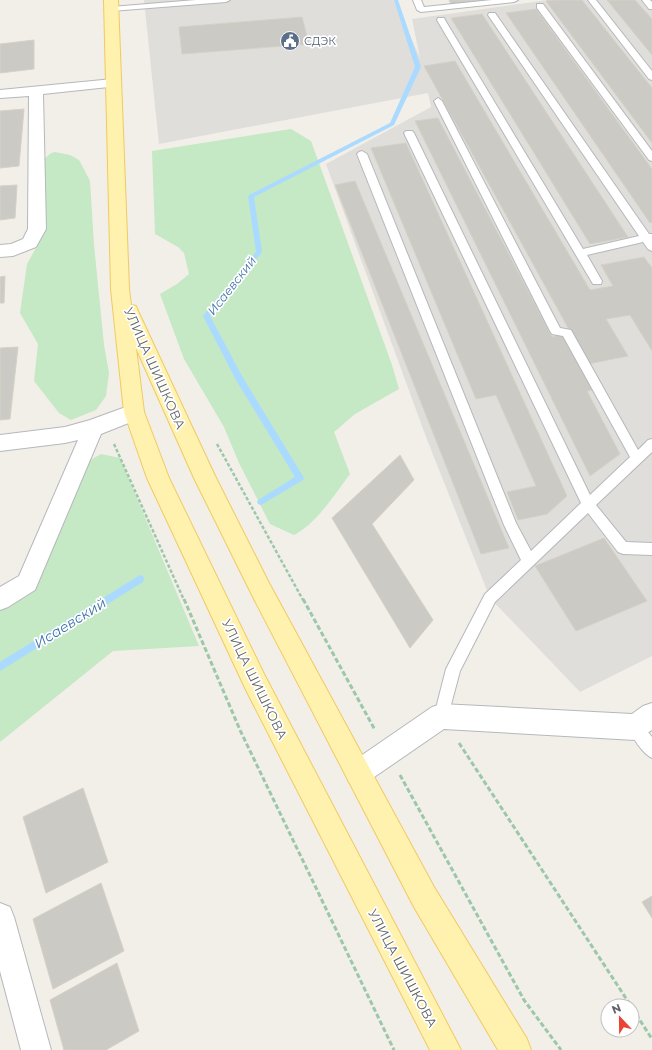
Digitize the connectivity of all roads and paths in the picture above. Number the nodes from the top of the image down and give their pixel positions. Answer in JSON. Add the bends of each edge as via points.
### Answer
{"nodes":[{"id":1,"x":226,"y":0,"type":"edge"},
{"id":2,"x":417,"y":0,"type":"edge"},
{"id":3,"x":514,"y":0,"type":"edge"},
{"id":4,"x":592,"y":0,"type":"edge"},
{"id":5,"x":646,"y":0,"type":"edge"},
{"id":6,"x":111,"y":4,"type":"edge"},
{"id":7,"x":540,"y":6,"type":"dead end"},
{"id":8,"x":652,"y":7,"type":"edge"},
{"id":9,"x":492,"y":15,"type":"dead end"},
{"id":10,"x":441,"y":20,"type":"dead end"},
{"id":11,"x":652,"y":76,"type":"edge"},
{"id":12,"x":114,"y":83,"type":"junction"},
{"id":13,"x":36,"y":90,"type":"junction"},
{"id":14,"x":0,"y":94,"type":"edge"},
{"id":15,"x":438,"y":102,"type":"dead end"},
{"id":16,"x":409,"y":133,"type":"dead end"},
{"id":17,"x":362,"y":154,"type":"dead end"},
{"id":18,"x":652,"y":158,"type":"edge"},
{"id":19,"x":650,"y":241,"type":"edge"},
{"id":20,"x":0,"y":251,"type":"edge"},
{"id":21,"x":580,"y":253,"type":"junction"},
{"id":22,"x":597,"y":281,"type":"dead end"},
{"id":23,"x":120,"y":289,"type":"junction"},
{"id":24,"x":134,"y":412,"type":"junction"},
{"id":25,"x":99,"y":425,"type":"junction"},
{"id":26,"x":214,"y":437,"type":"dead end"},
{"id":27,"x":0,"y":443,"type":"edge"},
{"id":28,"x":652,"y":444,"type":"edge"},
{"id":29,"x":637,"y":459,"type":"junction"},
{"id":30,"x":588,"y":504,"type":"junction"},
{"id":31,"x":652,"y":549,"type":"edge"},
{"id":32,"x":529,"y":561,"type":"junction"},
{"id":33,"x":0,"y":599,"type":"edge"},
{"id":34,"x":441,"y":716,"type":"junction"},
{"id":35,"x":643,"y":721,"type":"edge"},
{"id":36,"x":652,"y":750,"type":"edge"},
{"id":37,"x":388,"y":752,"type":"junction"},
{"id":38,"x":358,"y":773,"type":"junction"},
{"id":39,"x":0,"y":917,"type":"edge"},
{"id":40,"x":625,"y":998,"type":"edge"},
{"id":41,"x":640,"y":1021,"type":"edge"},
{"id":42,"x":652,"y":1039,"type":"edge"},
{"id":43,"x":36,"y":1050,"type":"edge"},
{"id":44,"x":394,"y":1050,"type":"edge"},
{"id":45,"x":446,"y":1050,"type":"edge"},
{"id":46,"x":516,"y":1050,"type":"edge"},
{"id":47,"x":561,"y":1050,"type":"edge"}],
"edges":[{"from":1,"to":6,"type":"lane"},
{"from":2,"to":3,"type":"lane","via":[[421,10]]},
{"from":4,"to":11,"type":"lane"},
{"from":5,"to":8,"type":"lane"},
{"from":6,"to":12,"type":"main road","name":"УЛИЦА ШИШКОВА"},
{"from":7,"to":18,"type":"lane"},
{"from":9,"to":19,"type":"lane"},
{"from":10,"to":21,"type":"lane"},
{"from":12,"to":13,"type":"street"},
{"from":12,"to":23,"type":"main road","name":"УЛИЦА ШИШКОВА"},
{"from":13,"to":14,"type":"street"},
{"from":13,"to":20,"type":"street","via":[[37,229],[30,243],[13,250]]},
{"from":15,"to":29,"type":"lane","via":[[556,331],[567,333]]},
{"from":16,"to":30,"type":"lane"},
{"from":17,"to":32,"type":"lane","via":[[510,525]]},
{"from":19,"to":21,"type":"lane"},
{"from":21,"to":22,"type":"lane"},
{"from":23,"to":24,"type":"main road","name":"УЛИЦА ШИШКОВА"},
{"from":23,"to":38,"type":"main road","name":"УЛИЦА ШИШКОВА","via":[[205,478]]},
{"from":24,"to":25,"type":"street"},
{"from":24,"to":45,"type":"main road","name":"УЛИЦА ШИШКОВА","via":[[158,478],[255,682]]},
{"from":25,"to":27,"type":"street","via":[[65,434]]},
{"from":25,"to":33,"type":"street","via":[[27,583]]},
{"from":25,"to":44,"type":"path","via":[[116,451],[159,541],[240,730]]},
{"from":26,"to":37,"type":"path"},
{"from":28,"to":29,"type":"lane"},
{"from":29,"to":30,"type":"lane"},
{"from":30,"to":31,"type":"lane","via":[[623,548]]},
{"from":30,"to":32,"type":"lane"},
{"from":32,"to":34,"type":"lane","via":[[490,598],[453,669]]},
{"from":34,"to":35,"type":"street"},
{"from":34,"to":37,"type":"street"},
{"from":34,"to":40,"type":"path"},
{"from":35,"to":36,"type":"lane"},
{"from":37,"to":38,"type":"street"},
{"from":37,"to":47,"type":"path","via":[[524,1000]]},
{"from":38,"to":46,"type":"main road","name":"УЛИЦА ШИШКОВА","via":[[424,897]]},
{"from":39,"to":43,"type":"street"},
{"from":41,"to":42,"type":"path"}]}
